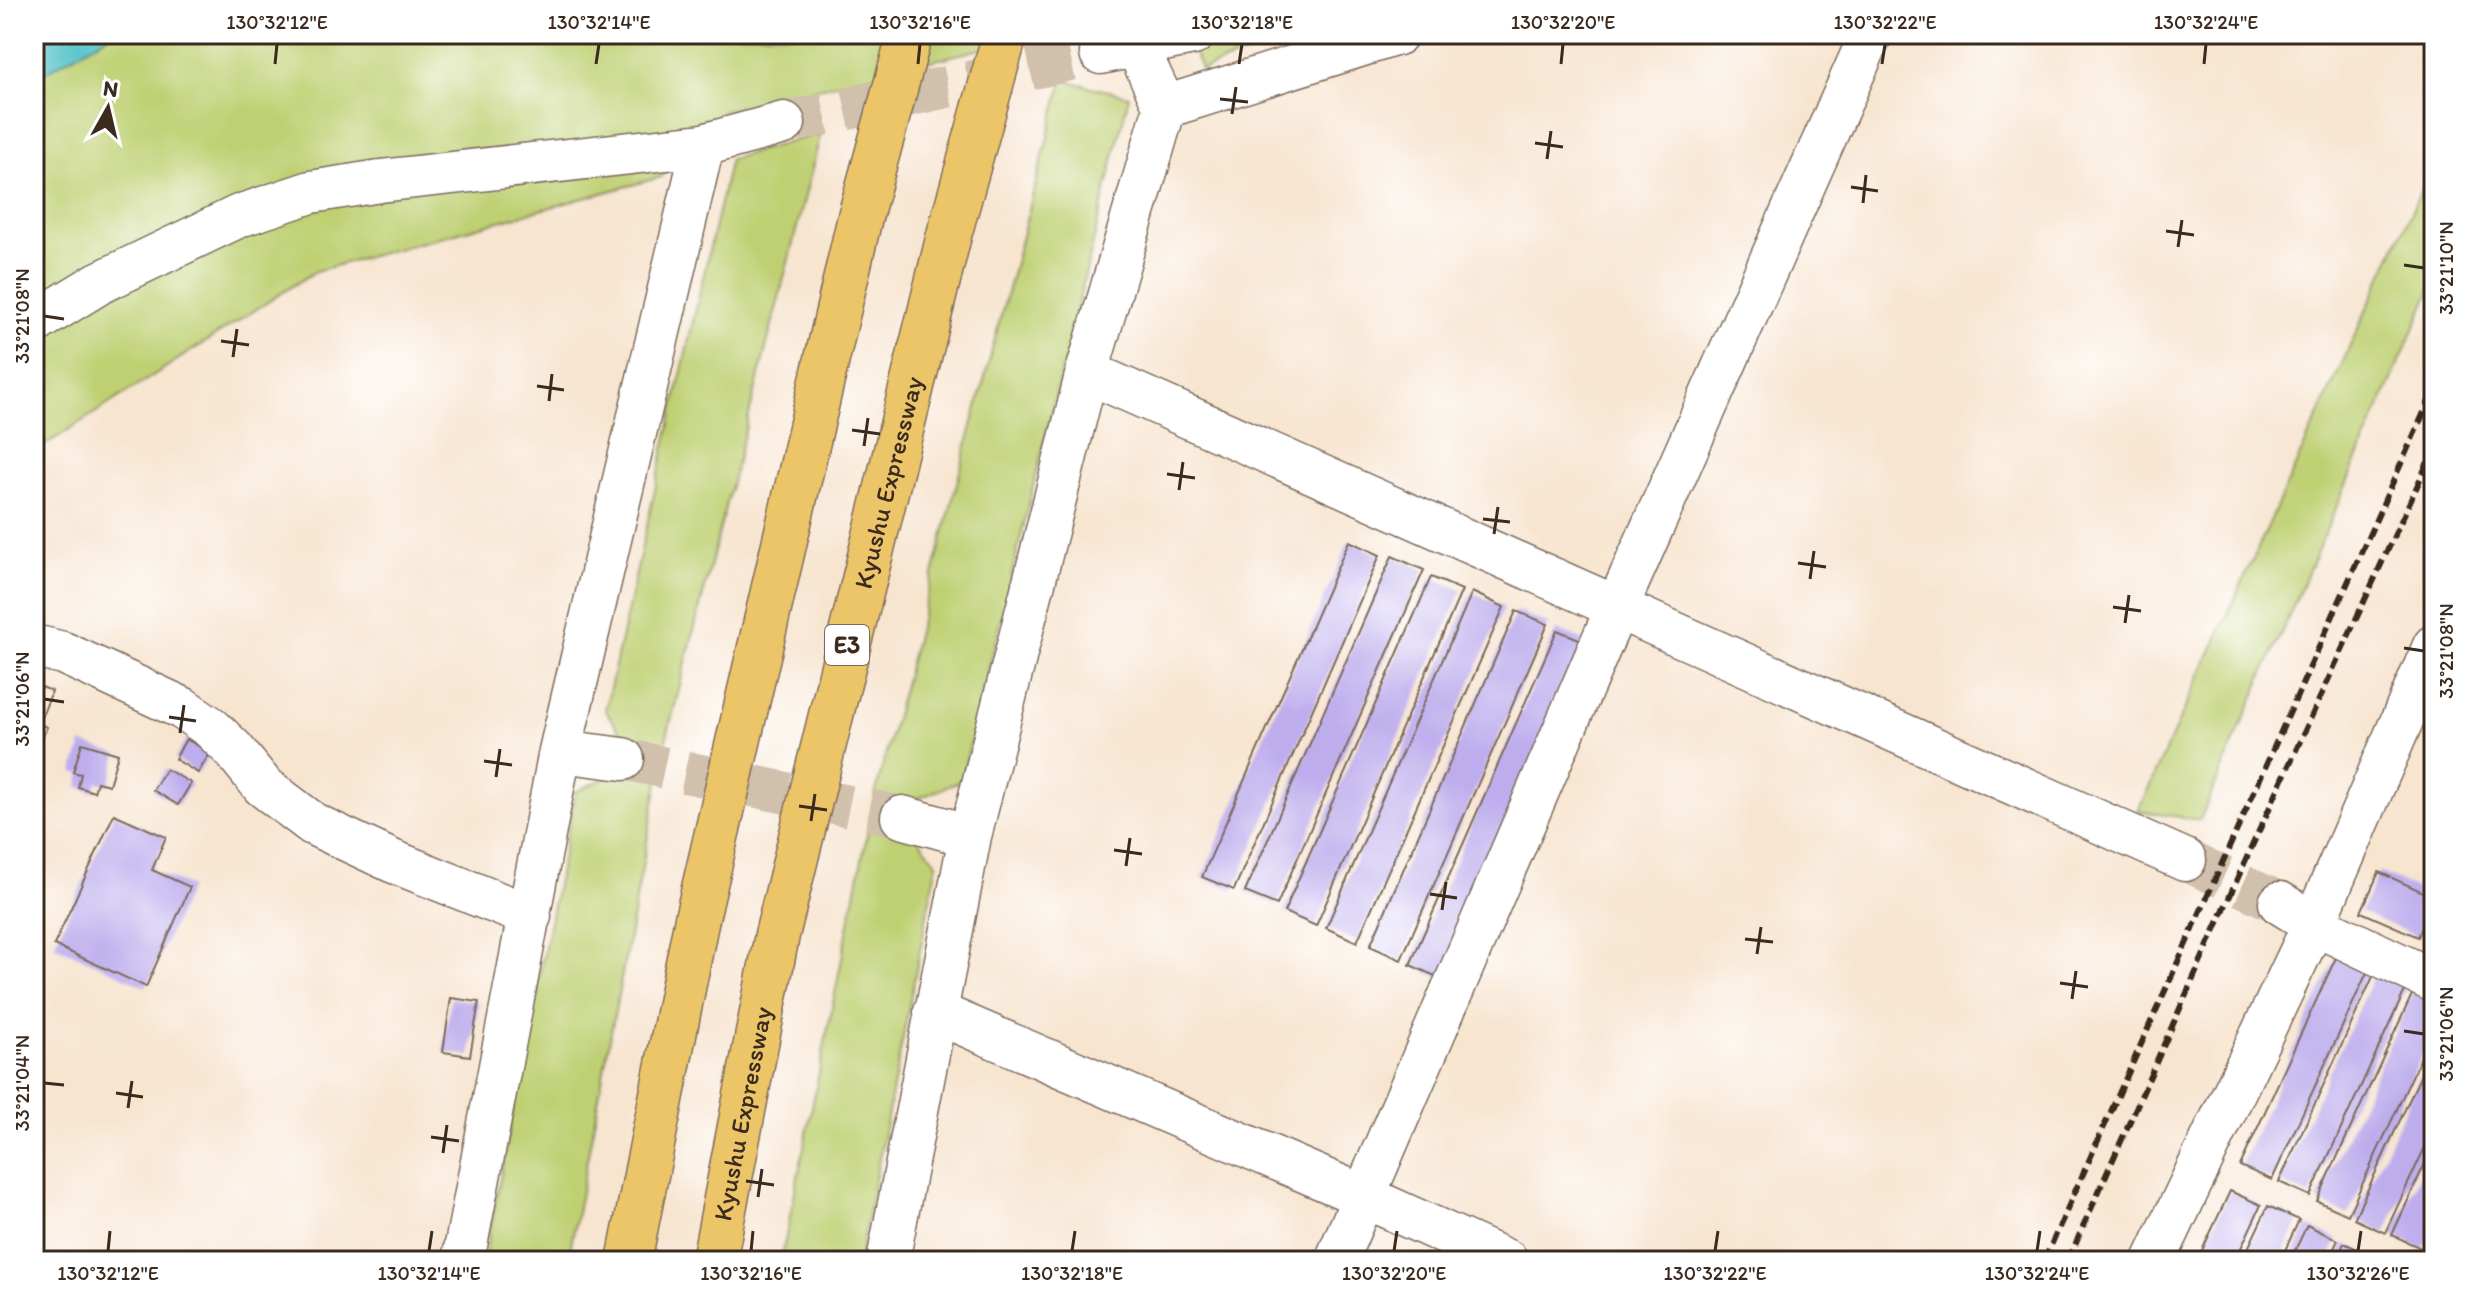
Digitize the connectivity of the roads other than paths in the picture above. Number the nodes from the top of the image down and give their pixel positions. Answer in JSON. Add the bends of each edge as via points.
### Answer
{"nodes":[{"id":1,"x":910,"y":34,"type":"edge"},
{"id":2,"x":1005,"y":34,"type":"edge"},
{"id":3,"x":1193,"y":34,"type":"edge"},
{"id":4,"x":1397,"y":34,"type":"edge"},
{"id":5,"x":1871,"y":34,"type":"edge"},
{"id":6,"x":1165,"y":107,"type":"junction"},
{"id":7,"x":784,"y":123,"type":"tunnel mouth"},
{"id":8,"x":703,"y":145,"type":"junction"},
{"id":9,"x":34,"y":323,"type":"edge"},
{"id":10,"x":1087,"y":372,"type":"junction"},
{"id":11,"x":1617,"y":607,"type":"junction"},
{"id":12,"x":34,"y":646,"type":"edge"},
{"id":13,"x":2434,"y":646,"type":"edge"},
{"id":14,"x":560,"y":751,"type":"junction"},
{"id":15,"x":623,"y":759,"type":"tunnel mouth"},
{"id":16,"x":902,"y":817,"type":"tunnel mouth"},
{"id":17,"x":970,"y":836,"type":"junction"},
{"id":18,"x":2185,"y":860,"type":"tunnel mouth"},
{"id":19,"x":2297,"y":914,"type":"junction"},
{"id":20,"x":530,"y":916,"type":"junction"},
{"id":21,"x":2434,"y":981,"type":"edge"},
{"id":22,"x":935,"y":1012,"type":"junction"},
{"id":23,"x":1365,"y":1197,"type":"junction"},
{"id":24,"x":463,"y":1261,"type":"edge"},
{"id":25,"x":629,"y":1261,"type":"edge"},
{"id":26,"x":714,"y":1261,"type":"edge"},
{"id":27,"x":888,"y":1261,"type":"edge"},
{"id":28,"x":1336,"y":1261,"type":"edge"},
{"id":29,"x":1507,"y":1261,"type":"edge"},
{"id":30,"x":2154,"y":1261,"type":"edge"}],
"edges":[{"from":1,"to":25,"type":"highway","via":[[860,217],[703,892]]},
{"from":2,"to":26,"type":"highway","name":"Kyushu Expressway","number":"E3","via":[[949,235],[777,935]]},
{"from":3,"to":6,"type":"street","via":[[1119,50]]},
{"from":4,"to":6,"type":"street"},
{"from":5,"to":11,"type":"street"},
{"from":6,"to":10,"type":"street"},
{"from":7,"to":8,"type":"street"},
{"from":8,"to":9,"type":"street","via":[[311,192],[239,216],[99,283]]},
{"from":8,"to":14,"type":"street"},
{"from":10,"to":11,"type":"street"},
{"from":10,"to":17,"type":"street"},
{"from":11,"to":18,"type":"street"},
{"from":11,"to":23,"type":"street"},
{"from":12,"to":20,"type":"street","via":[[63,653],[182,708],[233,749],[263,786],[313,824]]},
{"from":13,"to":19,"type":"street"},
{"from":14,"to":15,"type":"street"},
{"from":14,"to":20,"type":"street"},
{"from":16,"to":17,"type":"street"},
{"from":17,"to":22,"type":"street"},
{"from":19,"to":21,"type":"street"},
{"from":19,"to":30,"type":"street"},
{"from":20,"to":24,"type":"street"},
{"from":22,"to":23,"type":"street"},
{"from":22,"to":27,"type":"street"},
{"from":23,"to":28,"type":"street"},
{"from":23,"to":29,"type":"street"}]}
